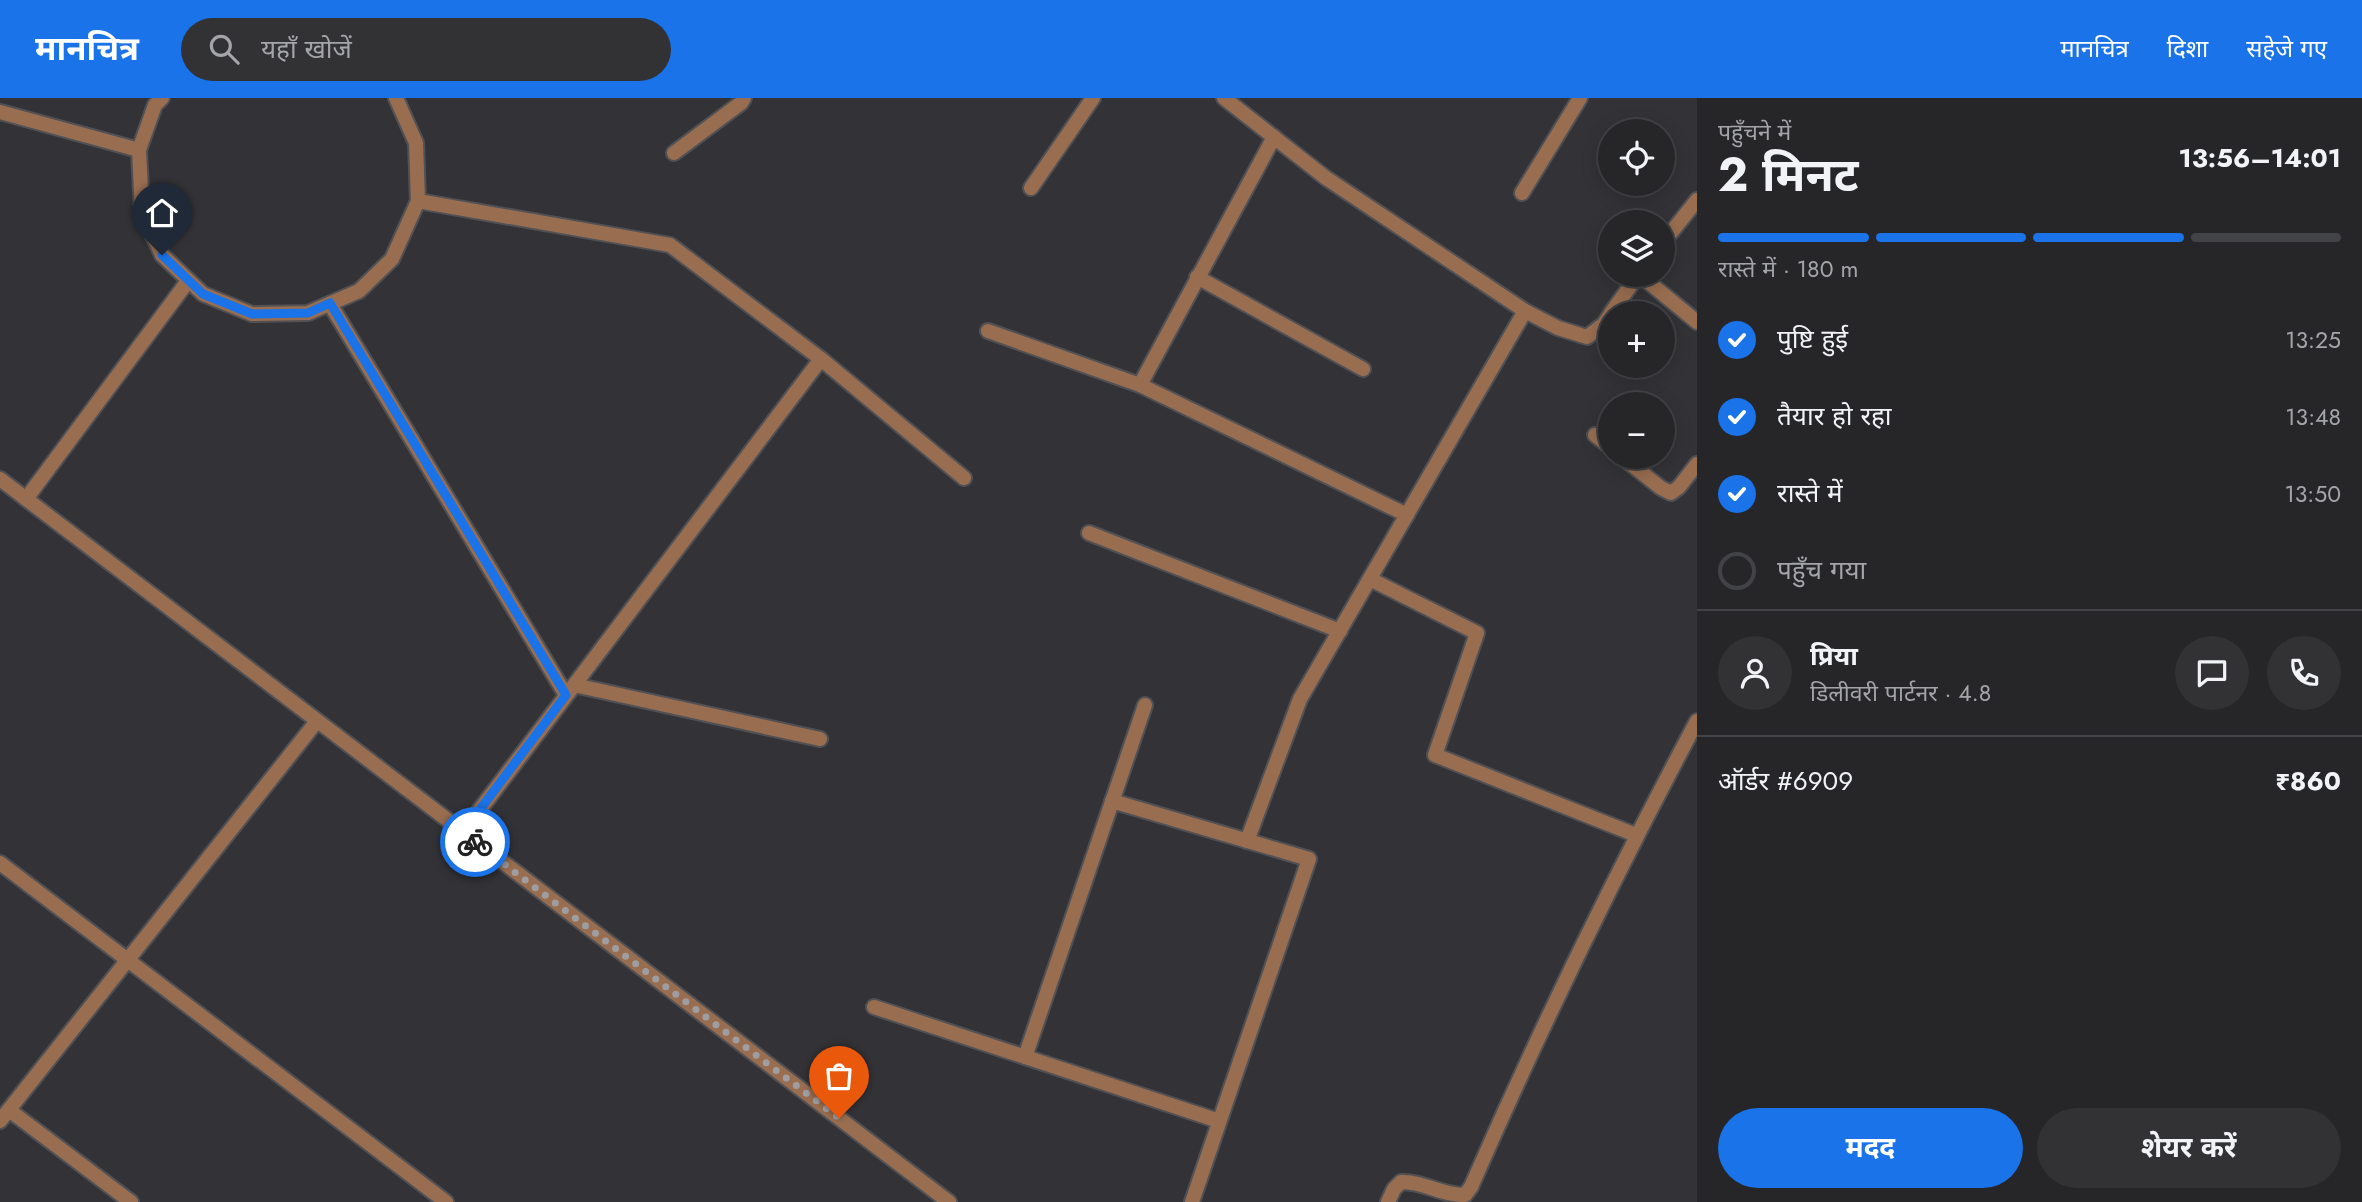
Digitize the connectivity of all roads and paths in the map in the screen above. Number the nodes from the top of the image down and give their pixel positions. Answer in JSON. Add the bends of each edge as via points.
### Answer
{"nodes":[{"id":1,"x":162,"y":98,"type":"edge"},
{"id":2,"x":396,"y":98,"type":"edge"},
{"id":3,"x":744,"y":98,"type":"edge"},
{"id":4,"x":1093,"y":98,"type":"edge"},
{"id":5,"x":1224,"y":98,"type":"edge"},
{"id":6,"x":1580,"y":98,"type":"edge"},
{"id":7,"x":0,"y":112,"type":"edge"},
{"id":8,"x":1274,"y":136,"type":"junction"},
{"id":9,"x":139,"y":150,"type":"junction"},
{"id":10,"x":674,"y":153,"type":"dead end"},
{"id":11,"x":1031,"y":188,"type":"dead end"},
{"id":12,"x":1522,"y":193,"type":"dead end"},
{"id":13,"x":1697,"y":200,"type":"edge"},
{"id":14,"x":418,"y":201,"type":"junction"},
{"id":15,"x":1675,"y":228,"type":"edge"},
{"id":16,"x":1197,"y":277,"type":"junction"},
{"id":17,"x":188,"y":281,"type":"junction"},
{"id":18,"x":1654,"y":287,"type":"edge"},
{"id":19,"x":330,"y":303,"type":"junction"},
{"id":20,"x":1525,"y":311,"type":"junction"},
{"id":21,"x":1697,"y":323,"type":"edge"},
{"id":22,"x":1598,"y":329,"type":"edge"},
{"id":23,"x":988,"y":331,"type":"dead end"},
{"id":24,"x":821,"y":359,"type":"junction"},
{"id":25,"x":1363,"y":369,"type":"dead end"},
{"id":26,"x":1140,"y":385,"type":"junction"},
{"id":27,"x":1595,"y":435,"type":"dead end"},
{"id":28,"x":1598,"y":437,"type":"edge"},
{"id":29,"x":1697,"y":464,"type":"edge"},
{"id":30,"x":1637,"y":469,"type":"edge"},
{"id":31,"x":964,"y":478,"type":"dead end"},
{"id":32,"x":0,"y":479,"type":"edge"},
{"id":33,"x":26,"y":499,"type":"junction"},
{"id":34,"x":1407,"y":515,"type":"junction"},
{"id":35,"x":1088,"y":533,"type":"dead end"},
{"id":36,"x":1370,"y":579,"type":"junction"},
{"id":37,"x":1340,"y":631,"type":"junction"},
{"id":38,"x":570,"y":690,"type":"junction"},
{"id":39,"x":1145,"y":705,"type":"dead end"},
{"id":40,"x":317,"y":721,"type":"junction"},
{"id":41,"x":1697,"y":721,"type":"edge"},
{"id":42,"x":821,"y":739,"type":"dead end"},
{"id":43,"x":1112,"y":801,"type":"junction"},
{"id":44,"x":463,"y":832,"type":"junction"},
{"id":45,"x":1636,"y":835,"type":"junction"},
{"id":46,"x":1247,"y":841,"type":"junction"},
{"id":47,"x":0,"y":863,"type":"edge"},
{"id":48,"x":129,"y":959,"type":"junction"},
{"id":49,"x":874,"y":1007,"type":"dead end"},
{"id":50,"x":1025,"y":1057,"type":"junction"},
{"id":51,"x":4,"y":1116,"type":"edge"},
{"id":52,"x":1219,"y":1121,"type":"junction"},
{"id":53,"x":131,"y":1202,"type":"edge"},
{"id":54,"x":446,"y":1202,"type":"edge"},
{"id":55,"x":949,"y":1202,"type":"edge"},
{"id":56,"x":1192,"y":1202,"type":"edge"},
{"id":57,"x":1388,"y":1202,"type":"edge"}],
"edges":[{"from":1,"to":9,"type":"street","via":[[155,105]]},
{"from":2,"to":14,"type":"street","via":[[416,143]]},
{"from":3,"to":10,"type":"street"},
{"from":4,"to":11,"type":"street"},
{"from":5,"to":8,"type":"street"},
{"from":6,"to":12,"type":"street"},
{"from":7,"to":9,"type":"street"},
{"from":8,"to":16,"type":"street"},
{"from":8,"to":20,"type":"street","via":[[1326,178]]},
{"from":9,"to":17,"type":"street","via":[[142,212],[162,255]]},
{"from":13,"to":15,"type":"street"},
{"from":14,"to":19,"type":"street","via":[[392,259],[359,291]]},
{"from":14,"to":24,"type":"street","via":[[670,244]]},
{"from":16,"to":25,"type":"street"},
{"from":16,"to":26,"type":"street"},
{"from":17,"to":19,"type":"street","via":[[203,294],[252,314],[308,313]]},
{"from":17,"to":33,"type":"street"},
{"from":18,"to":21,"type":"street"},
{"from":19,"to":38,"type":"street"},
{"from":20,"to":22,"type":"street","via":[[1587,337]]},
{"from":20,"to":34,"type":"street"},
{"from":23,"to":26,"type":"street"},
{"from":24,"to":31,"type":"street"},
{"from":24,"to":38,"type":"street"},
{"from":26,"to":34,"type":"street"},
{"from":27,"to":28,"type":"street"},
{"from":29,"to":30,"type":"street","via":[[1671,493]]},
{"from":32,"to":33,"type":"street"},
{"from":33,"to":40,"type":"street"},
{"from":34,"to":36,"type":"street"},
{"from":35,"to":37,"type":"street"},
{"from":36,"to":37,"type":"street"},
{"from":36,"to":45,"type":"street","via":[[1477,633],[1434,755]]},
{"from":37,"to":46,"type":"street","via":[[1300,699]]},
{"from":38,"to":42,"type":"street"},
{"from":38,"to":44,"type":"street"},
{"from":39,"to":43,"type":"street"},
{"from":40,"to":44,"type":"street"},
{"from":40,"to":48,"type":"street"},
{"from":41,"to":45,"type":"street"},
{"from":43,"to":46,"type":"street"},
{"from":43,"to":50,"type":"street"},
{"from":44,"to":55,"type":"street"},
{"from":45,"to":57,"type":"street","via":[[1471,1187],[1465,1195],[1454,1195],[1413,1181],[1401,1182]]},
{"from":46,"to":52,"type":"street","via":[[1309,859]]},
{"from":47,"to":48,"type":"street"},
{"from":48,"to":51,"type":"street"},
{"from":48,"to":54,"type":"street"},
{"from":49,"to":50,"type":"street"},
{"from":50,"to":52,"type":"street"},
{"from":51,"to":53,"type":"street"},
{"from":52,"to":56,"type":"street"}]}
